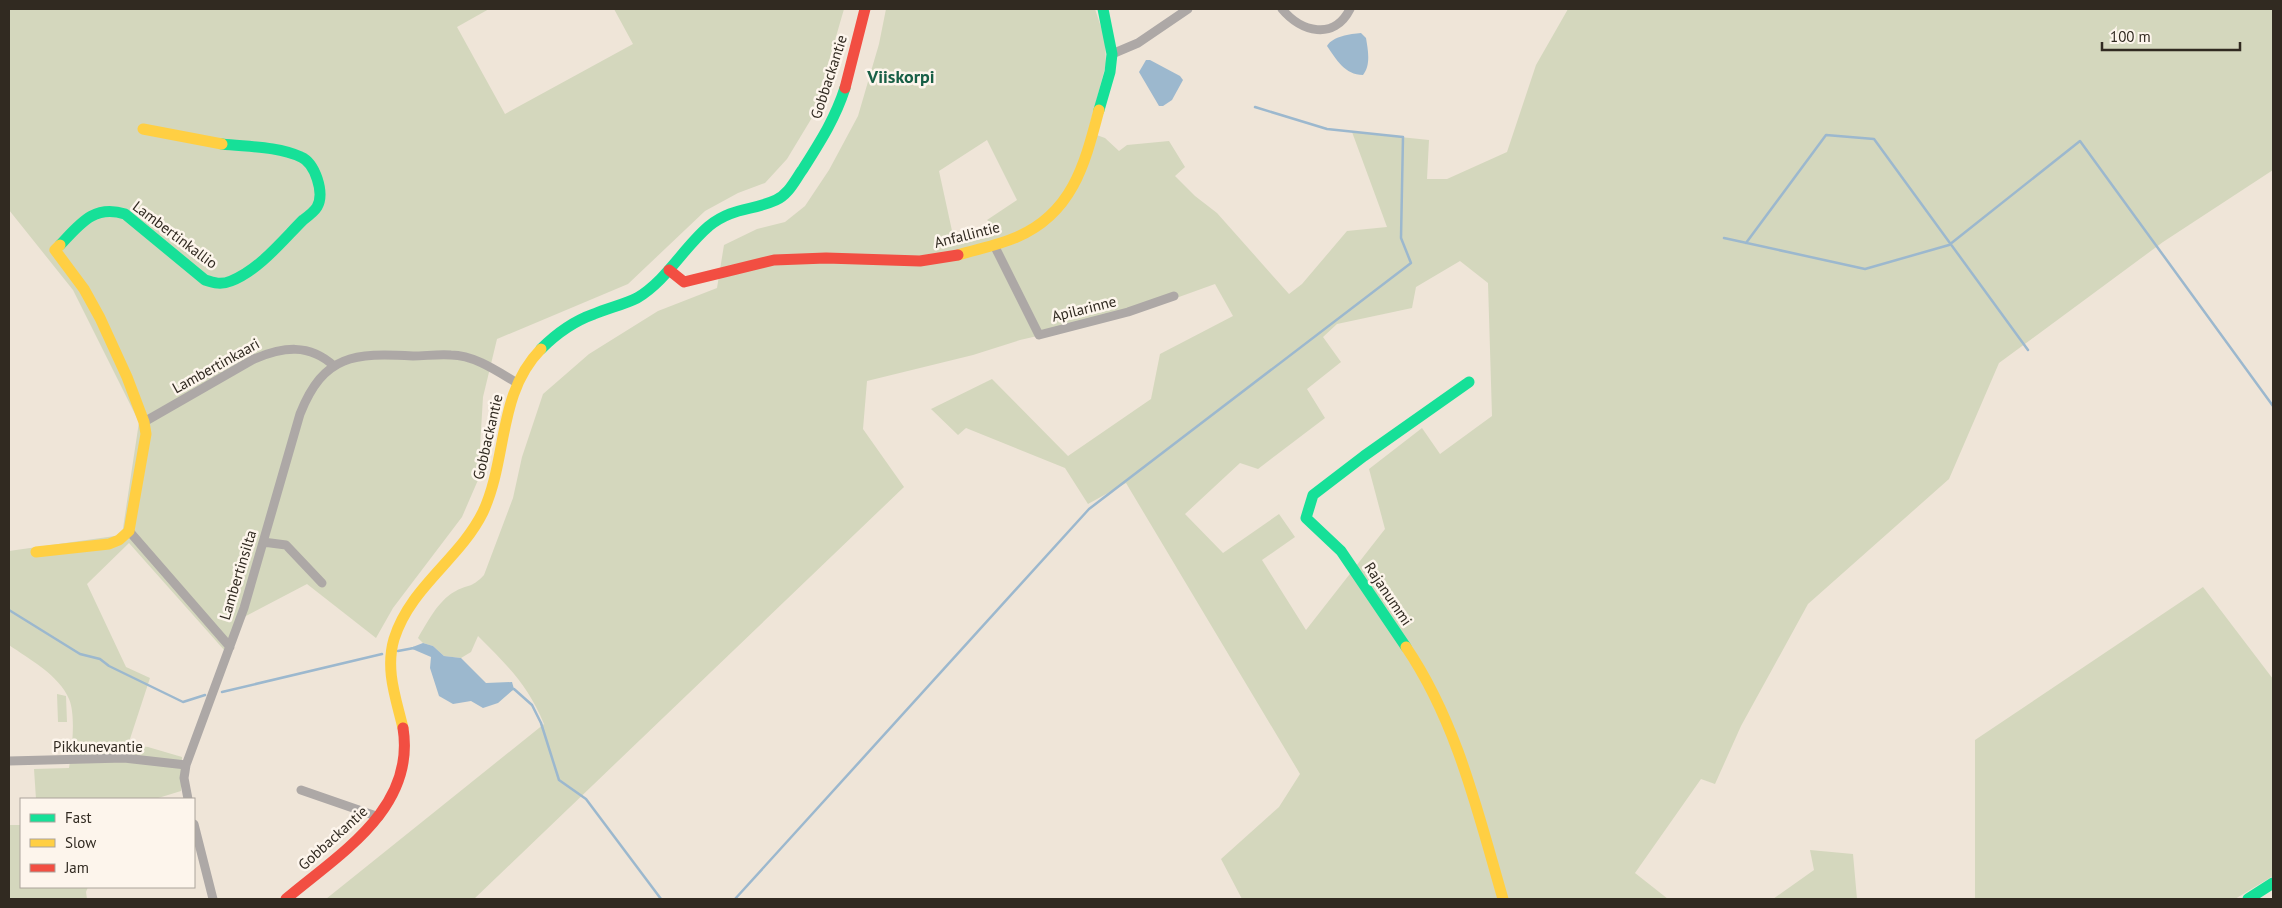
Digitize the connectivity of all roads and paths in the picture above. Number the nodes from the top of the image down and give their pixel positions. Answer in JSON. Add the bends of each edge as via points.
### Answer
{"nodes":[{"id":1,"x":865,"y":9,"type":"edge"},
{"id":2,"x":1103,"y":9,"type":"edge"},
{"id":3,"x":1188,"y":9,"type":"edge"},
{"id":4,"x":1282,"y":9,"type":"edge"},
{"id":5,"x":1350,"y":9,"type":"edge"},
{"id":6,"x":1112,"y":54,"type":"junction"},
{"id":7,"x":143,"y":129,"type":"dead end"},
{"id":8,"x":994,"y":245,"type":"junction"},
{"id":9,"x":669,"y":270,"type":"junction"},
{"id":10,"x":1174,"y":296,"type":"dead end"},
{"id":11,"x":334,"y":366,"type":"junction"},
{"id":12,"x":1468,"y":382,"type":"dead end"},
{"id":13,"x":517,"y":383,"type":"junction"},
{"id":14,"x":144,"y":422,"type":"junction"},
{"id":15,"x":129,"y":531,"type":"junction"},
{"id":16,"x":263,"y":542,"type":"junction"},
{"id":17,"x":36,"y":552,"type":"dead end"},
{"id":18,"x":322,"y":583,"type":"dead end"},
{"id":19,"x":230,"y":647,"type":"junction"},
{"id":20,"x":9,"y":761,"type":"edge"},
{"id":21,"x":186,"y":765,"type":"junction"},
{"id":22,"x":301,"y":790,"type":"dead end"},
{"id":23,"x":188,"y":798,"type":"edge"},
{"id":24,"x":380,"y":817,"type":"junction"},
{"id":25,"x":195,"y":828,"type":"edge"},
{"id":26,"x":2273,"y":883,"type":"edge"},
{"id":27,"x":213,"y":899,"type":"edge"},
{"id":28,"x":286,"y":899,"type":"edge"},
{"id":29,"x":1503,"y":899,"type":"edge"},
{"id":30,"x":2248,"y":899,"type":"edge"}],
"edges":[{"from":1,"to":9,"type":"street","name":"Gobbackantie","via":[[833,120],[788,191],[770,202],[720,218]]},
{"from":2,"to":6,"type":"street","name":"Anfallintie"},
{"from":3,"to":6,"type":"street","via":[[1138,43]]},
{"from":4,"to":5,"type":"street","via":[[1291,20],[1318,30],[1342,22]]},
{"from":6,"to":8,"type":"street","name":"Anfallintie","via":[[1110,72],[1082,170],[1071,192],[1054,212],[1036,226],[1018,237]]},
{"from":7,"to":14,"type":"street","name":"Lambertinkallio","via":[[207,143],[279,150],[302,157],[312,166],[318,196],[317,208],[254,266],[230,282],[219,284],[205,280],[117,210],[91,214],[55,250],[84,289],[127,377]]},
{"from":8,"to":9,"type":"street","name":"Anfallintie","via":[[946,258],[920,261],[774,260],[690,281],[678,279]]},
{"from":8,"to":10,"type":"street","name":"Apilarinne","via":[[1039,335],[1128,312]]},
{"from":9,"to":13,"type":"street","name":"Gobbackantie","via":[[634,300],[563,330],[538,351]]},
{"from":11,"to":13,"type":"street","via":[[365,356],[453,355],[473,359]]},
{"from":11,"to":14,"type":"street","name":"Lambertinkaari","via":[[316,352],[270,352]]},
{"from":11,"to":16,"type":"street","name":"Lambertinsilta","via":[[313,386],[300,414]]},
{"from":12,"to":29,"type":"street","name":"Rajanummi","via":[[1313,495],[1306,518],[1341,551],[1423,672],[1442,711],[1468,780]]},
{"from":13,"to":24,"type":"street","name":"Gobbackantie","via":[[506,414],[496,476],[484,510],[470,534],[414,600],[397,628],[390,654],[390,674],[404,730],[404,757]]},
{"from":14,"to":15,"type":"street","via":[[146,434]]},
{"from":15,"to":17,"type":"street","via":[[109,544]]},
{"from":15,"to":19,"type":"street"},
{"from":16,"to":18,"type":"street","via":[[279,543],[291,549]]},
{"from":16,"to":19,"type":"street","name":"Lambertinsilta"},
{"from":19,"to":21,"type":"street","name":"Lambertinsilta"},
{"from":20,"to":21,"type":"street","name":"Pikkunevantie","via":[[124,758]]},
{"from":21,"to":23,"type":"street","name":"Lambertinsilta","via":[[184,778]]},
{"from":22,"to":24,"type":"street"},
{"from":24,"to":28,"type":"street","name":"Gobbackantie"},
{"from":25,"to":27,"type":"street"},
{"from":26,"to":30,"type":"street"}]}
